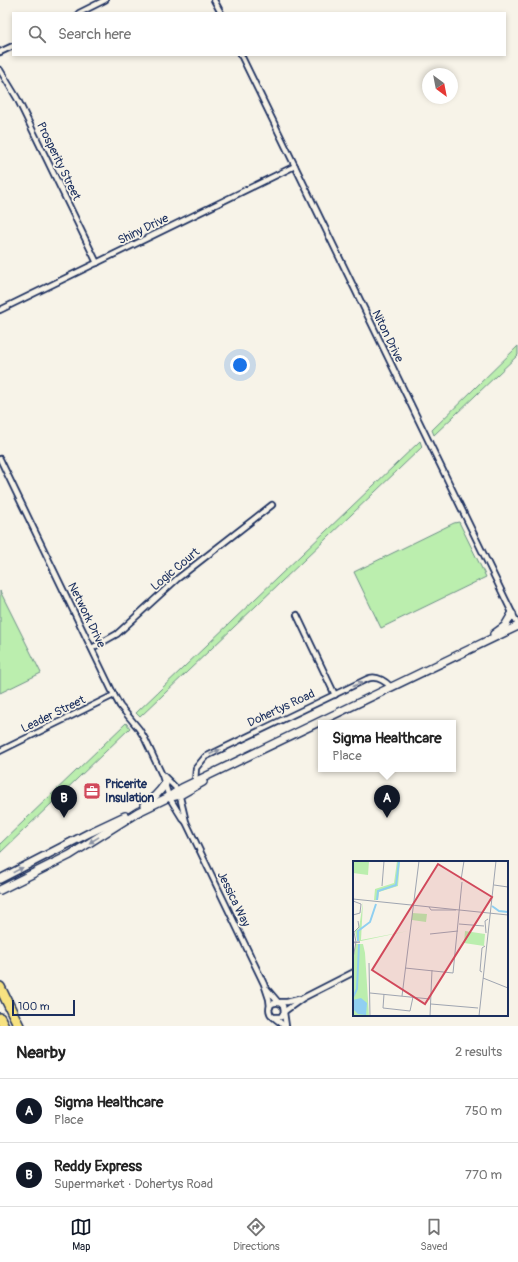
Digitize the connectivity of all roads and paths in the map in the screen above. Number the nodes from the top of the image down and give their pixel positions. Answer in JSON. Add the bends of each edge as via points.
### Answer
{"nodes":[{"id":1,"x":105,"y":0,"type":"edge"},
{"id":2,"x":214,"y":0,"type":"edge"},
{"id":3,"x":81,"y":12,"type":"edge"},
{"id":4,"x":220,"y":12,"type":"edge"},
{"id":5,"x":12,"y":46,"type":"edge"},
{"id":6,"x":0,"y":52,"type":"edge"},
{"id":7,"x":242,"y":56,"type":"edge"},
{"id":8,"x":0,"y":70,"type":"edge"},
{"id":9,"x":295,"y":166,"type":"junction"},
{"id":10,"x":97,"y":263,"type":"junction"},
{"id":11,"x":0,"y":310,"type":"edge"},
{"id":12,"x":0,"y":459,"type":"edge"},
{"id":13,"x":272,"y":505,"type":"dead end"},
{"id":14,"x":297,"y":614,"type":"dead end"},
{"id":15,"x":512,"y":614,"type":"junction"},
{"id":16,"x":518,"y":626,"type":"edge"},
{"id":17,"x":92,"y":648,"type":"junction"},
{"id":18,"x":440,"y":664,"type":"junction"},
{"id":19,"x":391,"y":687,"type":"junction"},
{"id":20,"x":114,"y":695,"type":"junction"},
{"id":21,"x":335,"y":695,"type":"junction"},
{"id":22,"x":323,"y":720,"type":"edge"},
{"id":23,"x":318,"y":723,"type":"edge"},
{"id":24,"x":0,"y":751,"type":"edge"},
{"id":25,"x":225,"y":768,"type":"junction"},
{"id":26,"x":162,"y":775,"type":"junction"},
{"id":27,"x":195,"y":781,"type":"junction"},
{"id":28,"x":165,"y":784,"type":"junction"},
{"id":29,"x":179,"y":793,"type":"junction"},
{"id":30,"x":169,"y":797,"type":"junction"},
{"id":31,"x":138,"y":812,"type":"junction"},
{"id":32,"x":125,"y":816,"type":"junction"},
{"id":33,"x":186,"y":822,"type":"junction"},
{"id":34,"x":0,"y":879,"type":"edge"},
{"id":35,"x":7,"y":887,"type":"junction"},
{"id":36,"x":0,"y":890,"type":"edge"},
{"id":37,"x":0,"y":894,"type":"edge"},
{"id":38,"x":353,"y":973,"type":"edge"},
{"id":39,"x":264,"y":984,"type":"junction"},
{"id":40,"x":0,"y":987,"type":"edge"},
{"id":41,"x":303,"y":998,"type":"junction"},
{"id":42,"x":279,"y":1002,"type":"junction"},
{"id":43,"x":270,"y":1007,"type":"junction"},
{"id":44,"x":284,"y":1011,"type":"junction"},
{"id":45,"x":275,"y":1017,"type":"junction"},
{"id":46,"x":0,"y":1018,"type":"edge"},
{"id":47,"x":4,"y":1026,"type":"edge"},
{"id":48,"x":19,"y":1026,"type":"edge"},
{"id":49,"x":285,"y":1026,"type":"edge"}],
"edges":[{"from":1,"to":3,"type":"street"},
{"from":2,"to":4,"type":"street"},
{"from":5,"to":6,"type":"street"},
{"from":7,"to":9,"type":"street","name":"Niton Drive"},
{"from":8,"to":10,"type":"street","name":"Prosperity Street","via":[[17,98]]},
{"from":9,"to":10,"type":"street","name":"Shiny Drive"},
{"from":9,"to":15,"type":"street","name":"Niton Drive"},
{"from":10,"to":11,"type":"street","name":"Shiny Drive"},
{"from":12,"to":17,"type":"street","name":"Network Drive"},
{"from":13,"to":17,"type":"street","name":"Logic Court","via":[[177,579],[117,634]]},
{"from":14,"to":21,"type":"street"},
{"from":15,"to":16,"type":"street","name":"Niton Drive"},
{"from":15,"to":18,"type":"main road","via":[[505,626],[497,632],[453,653]]},
{"from":16,"to":18,"type":"main road"},
{"from":17,"to":20,"type":"street","name":"Network Drive"},
{"from":18,"to":19,"type":"main road"},
{"from":21,"to":19,"type":"street","name":"Dohertys Road","one_way":true,"via":[[372,677],[385,681]]},
{"from":19,"to":22,"type":"main road"},
{"from":20,"to":24,"type":"street","name":"Leader Street"},
{"from":20,"to":26,"type":"street","name":"Network Drive","via":[[139,729]]},
{"from":27,"to":21,"type":"street","name":"Dohertys Road","one_way":true,"via":[[196,768],[205,757]]},
{"from":23,"to":25,"type":"main road"},
{"from":25,"to":27,"type":"main road"},
{"from":25,"to":29,"type":"main road"},
{"from":26,"to":28,"type":"street","name":"Network Drive"},
{"from":26,"to":29,"type":"street","name":"Network Drive"},
{"from":27,"to":29,"type":"main road"},
{"from":28,"to":30,"type":"street","name":"Network Drive"},
{"from":28,"to":32,"type":"main road","via":[[151,800]]},
{"from":29,"to":30,"type":"main road"},
{"from":29,"to":33,"type":"street","name":"Jessica Way"},
{"from":30,"to":31,"type":"main road"},
{"from":30,"to":33,"type":"street","name":"Jessica Way"},
{"from":31,"to":32,"type":"main road"},
{"from":31,"to":35,"type":"main road","one_way":true,"via":[[70,855]]},
{"from":34,"to":32,"type":"main road","one_way":true},
{"from":33,"to":39,"type":"street","name":"Jessica Way"},
{"from":35,"to":36,"type":"main road"},
{"from":35,"to":37,"type":"main road"},
{"from":38,"to":41,"type":"street"},
{"from":39,"to":42,"type":"street","name":"Jessica Way"},
{"from":39,"to":43,"type":"street","name":"Jessica Way"},
{"from":40,"to":48,"type":"highway"},
{"from":41,"to":42,"type":"street"},
{"from":41,"to":44,"type":"street"},
{"from":42,"to":43,"type":"street","via":[[273,1003]]},
{"from":42,"to":44,"type":"street"},
{"from":43,"to":45,"type":"street","via":[[270,1013]]},
{"from":44,"to":45,"type":"street","via":[[281,1017]]},
{"from":44,"to":49,"type":"street"},
{"from":45,"to":49,"type":"street"},
{"from":46,"to":47,"type":"highway"}]}
